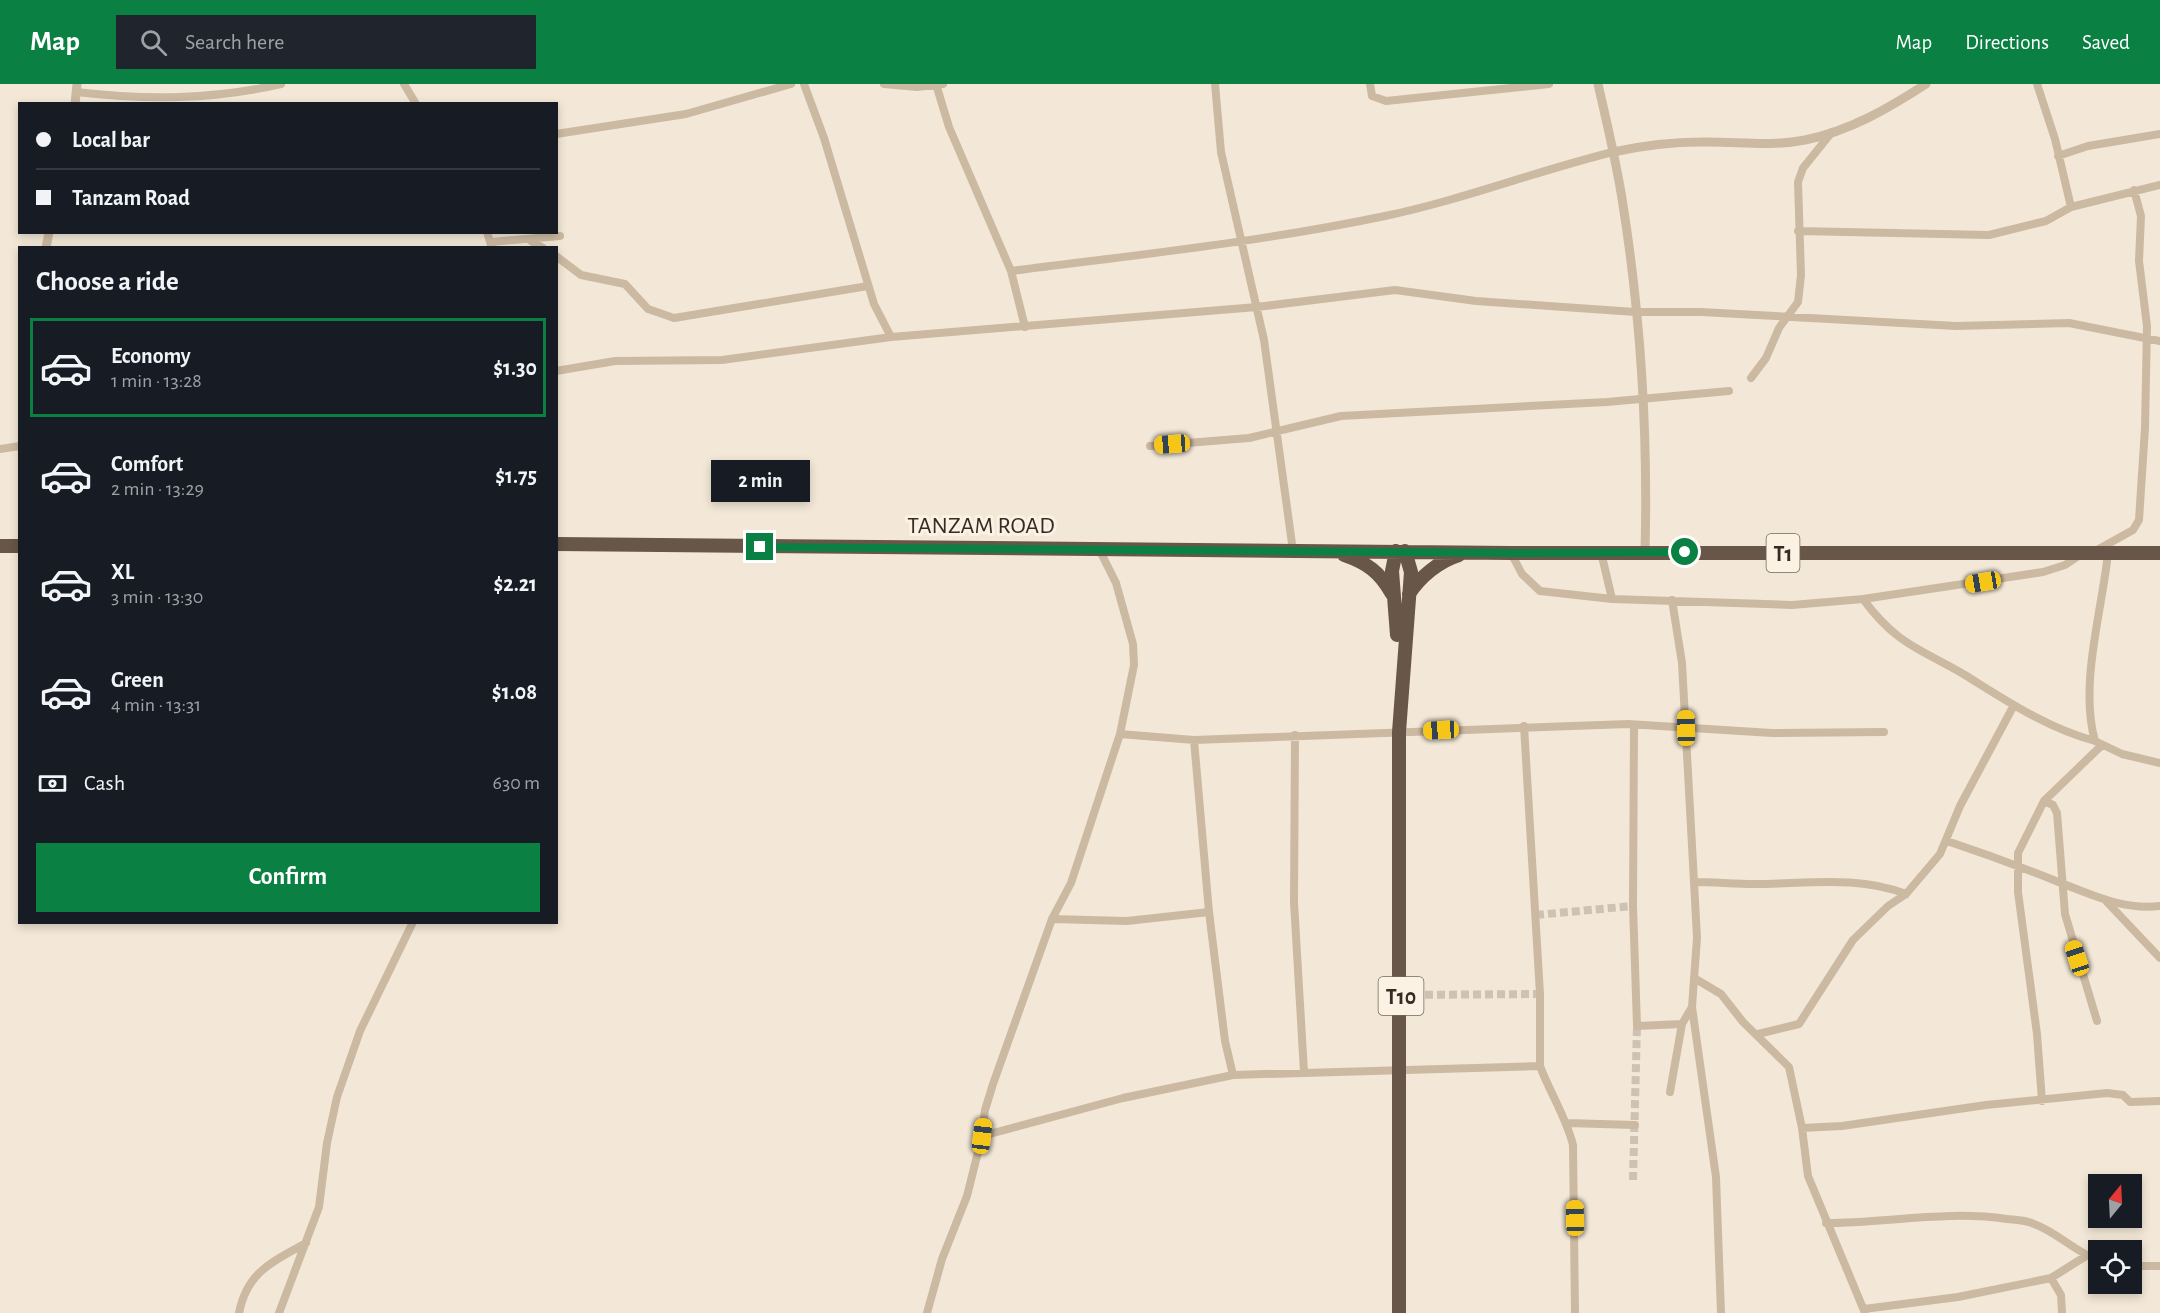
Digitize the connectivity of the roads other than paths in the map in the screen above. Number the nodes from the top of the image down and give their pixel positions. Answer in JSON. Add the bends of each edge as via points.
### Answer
{"nodes":[{"id":1,"x":281,"y":84,"type":"edge"},
{"id":2,"x":404,"y":84,"type":"edge"},
{"id":3,"x":791,"y":84,"type":"edge"},
{"id":4,"x":804,"y":84,"type":"edge"},
{"id":5,"x":884,"y":84,"type":"edge"},
{"id":6,"x":938,"y":84,"type":"edge"},
{"id":7,"x":1215,"y":84,"type":"edge"},
{"id":8,"x":1370,"y":84,"type":"edge"},
{"id":9,"x":1549,"y":84,"type":"edge"},
{"id":10,"x":1598,"y":84,"type":"edge"},
{"id":11,"x":1926,"y":84,"type":"edge"},
{"id":12,"x":2037,"y":84,"type":"edge"},
{"id":13,"x":77,"y":88,"type":"edge"},
{"id":14,"x":415,"y":102,"type":"edge"},
{"id":15,"x":1832,"y":132,"type":"junction"},
{"id":16,"x":558,"y":134,"type":"edge"},
{"id":17,"x":2160,"y":134,"type":"edge"},
{"id":18,"x":1613,"y":152,"type":"junction"},
{"id":19,"x":2058,"y":156,"type":"junction"},
{"id":20,"x":2160,"y":185,"type":"edge"},
{"id":21,"x":2134,"y":190,"type":"junction"},
{"id":22,"x":2071,"y":207,"type":"junction"},
{"id":23,"x":1798,"y":231,"type":"junction"},
{"id":24,"x":560,"y":236,"type":"dead end"},
{"id":25,"x":529,"y":240,"type":"junction"},
{"id":26,"x":1242,"y":242,"type":"junction"},
{"id":27,"x":492,"y":245,"type":"edge"},
{"id":28,"x":540,"y":246,"type":"edge"},
{"id":29,"x":558,"y":257,"type":"edge"},
{"id":30,"x":1011,"y":271,"type":"junction"},
{"id":31,"x":868,"y":286,"type":"junction"},
{"id":32,"x":1257,"y":307,"type":"junction"},
{"id":33,"x":1635,"y":312,"type":"junction"},
{"id":34,"x":1790,"y":316,"type":"junction"},
{"id":35,"x":1025,"y":327,"type":"junction"},
{"id":36,"x":891,"y":337,"type":"junction"},
{"id":37,"x":2146,"y":340,"type":"junction"},
{"id":38,"x":2160,"y":341,"type":"edge"},
{"id":39,"x":558,"y":371,"type":"edge"},
{"id":40,"x":1751,"y":378,"type":"dead end"},
{"id":41,"x":1728,"y":391,"type":"dead end"},
{"id":42,"x":1642,"y":397,"type":"junction"},
{"id":43,"x":1276,"y":432,"type":"junction"},
{"id":44,"x":18,"y":446,"type":"edge"},
{"id":45,"x":1150,"y":446,"type":"dead end"},
{"id":46,"x":0,"y":449,"type":"edge"},
{"id":47,"x":558,"y":544,"type":"edge"},
{"id":48,"x":0,"y":546,"type":"edge"},
{"id":49,"x":18,"y":546,"type":"edge"},
{"id":50,"x":1098,"y":548,"type":"junction"},
{"id":51,"x":1293,"y":551,"type":"junction"},
{"id":52,"x":1333,"y":551,"type":"junction"},
{"id":53,"x":1401,"y":551,"type":"junction"},
{"id":54,"x":1601,"y":552,"type":"junction"},
{"id":55,"x":1645,"y":552,"type":"junction"},
{"id":56,"x":2089,"y":552,"type":"junction"},
{"id":57,"x":1467,"y":553,"type":"junction"},
{"id":58,"x":1511,"y":553,"type":"junction"},
{"id":59,"x":2108,"y":553,"type":"junction"},
{"id":60,"x":2160,"y":553,"type":"edge"},
{"id":61,"x":1402,"y":598,"type":"junction"},
{"id":62,"x":1612,"y":599,"type":"junction"},
{"id":63,"x":1863,"y":599,"type":"junction"},
{"id":64,"x":1672,"y":600,"type":"junction"},
{"id":65,"x":2014,"y":705,"type":"junction"},
{"id":66,"x":1634,"y":725,"type":"junction"},
{"id":67,"x":1524,"y":726,"type":"junction"},
{"id":68,"x":1686,"y":728,"type":"junction"},
{"id":69,"x":1399,"y":732,"type":"junction"},
{"id":70,"x":1884,"y":732,"type":"dead end"},
{"id":71,"x":1120,"y":734,"type":"junction"},
{"id":72,"x":1295,"y":735,"type":"junction"},
{"id":73,"x":1194,"y":740,"type":"junction"},
{"id":74,"x":2099,"y":743,"type":"junction"},
{"id":75,"x":2160,"y":763,"type":"edge"},
{"id":76,"x":2044,"y":801,"type":"junction"},
{"id":77,"x":1947,"y":841,"type":"junction"},
{"id":78,"x":2019,"y":867,"type":"junction"},
{"id":79,"x":1694,"y":882,"type":"junction"},
{"id":80,"x":2061,"y":882,"type":"junction"},
{"id":81,"x":1906,"y":894,"type":"junction"},
{"id":82,"x":2106,"y":901,"type":"junction"},
{"id":83,"x":2160,"y":906,"type":"edge"},
{"id":84,"x":1209,"y":912,"type":"junction"},
{"id":85,"x":1052,"y":919,"type":"junction"},
{"id":86,"x":412,"y":924,"type":"edge"},
{"id":87,"x":2160,"y":958,"type":"edge"},
{"id":88,"x":1694,"y":978,"type":"junction"},
{"id":89,"x":1692,"y":1007,"type":"junction"},
{"id":90,"x":2097,"y":1021,"type":"dead end"},
{"id":91,"x":1682,"y":1024,"type":"junction"},
{"id":92,"x":1758,"y":1034,"type":"junction"},
{"id":93,"x":1540,"y":1066,"type":"junction"},
{"id":94,"x":1399,"y":1068,"type":"junction"},
{"id":95,"x":1304,"y":1072,"type":"junction"},
{"id":96,"x":1233,"y":1075,"type":"junction"},
{"id":97,"x":1670,"y":1092,"type":"dead end"},
{"id":98,"x":2042,"y":1101,"type":"junction"},
{"id":99,"x":2160,"y":1101,"type":"edge"},
{"id":100,"x":1567,"y":1123,"type":"junction"},
{"id":101,"x":1635,"y":1125,"type":"dead end"},
{"id":102,"x":1802,"y":1128,"type":"junction"},
{"id":103,"x":982,"y":1136,"type":"junction"},
{"id":104,"x":1826,"y":1223,"type":"junction"},
{"id":105,"x":306,"y":1243,"type":"junction"},
{"id":106,"x":2086,"y":1256,"type":"joint"},
{"id":107,"x":2142,"y":1266,"type":"edge"},
{"id":108,"x":2160,"y":1266,"type":"edge"},
{"id":109,"x":2051,"y":1278,"type":"junction"},
{"id":110,"x":1864,"y":1311,"type":"edge"},
{"id":111,"x":239,"y":1313,"type":"edge"},
{"id":112,"x":279,"y":1313,"type":"edge"},
{"id":113,"x":927,"y":1313,"type":"edge"},
{"id":114,"x":1399,"y":1313,"type":"edge"},
{"id":115,"x":1575,"y":1313,"type":"edge"},
{"id":116,"x":1721,"y":1313,"type":"edge"},
{"id":117,"x":2062,"y":1313,"type":"edge"}],
"edges":[{"from":1,"to":13,"type":"street","via":[[231,95],[187,98],[126,97]]},
{"from":2,"to":14,"type":"street"},
{"from":3,"to":16,"type":"street","via":[[686,114]]},
{"from":4,"to":31,"type":"street"},
{"from":5,"to":6,"type":"street"},
{"from":6,"to":30,"type":"street","via":[[949,127]]},
{"from":7,"to":26,"type":"street","via":[[1221,152]]},
{"from":8,"to":9,"type":"street","via":[[1372,96],[1386,101]]},
{"from":10,"to":18,"type":"street"},
{"from":11,"to":15,"type":"street","via":[[1888,108]]},
{"from":12,"to":19,"type":"street"},
{"from":15,"to":18,"type":"street","via":[[1780,143],[1701,142]]},
{"from":15,"to":23,"type":"street","via":[[1800,174]]},
{"from":17,"to":19,"type":"street","via":[[2088,146]]},
{"from":18,"to":26,"type":"street","via":[[1419,208]]},
{"from":18,"to":33,"type":"street"},
{"from":19,"to":22,"type":"street"},
{"from":20,"to":21,"type":"street"},
{"from":21,"to":22,"type":"street"},
{"from":21,"to":37,"type":"street","via":[[2141,216],[2139,261]]},
{"from":22,"to":23,"type":"street","via":[[2046,221],[1989,235]]},
{"from":23,"to":34,"type":"street","via":[[1800,291]]},
{"from":24,"to":25,"type":"street"},
{"from":25,"to":27,"type":"street"},
{"from":25,"to":28,"type":"street"},
{"from":26,"to":30,"type":"street"},
{"from":26,"to":32,"type":"street"},
{"from":29,"to":31,"type":"street","via":[[581,274],[626,284],[648,309],[674,318]]},
{"from":30,"to":35,"type":"street"},
{"from":31,"to":36,"type":"street"},
{"from":32,"to":33,"type":"street","via":[[1395,290],[1476,301]]},
{"from":32,"to":35,"type":"street"},
{"from":32,"to":43,"type":"street"},
{"from":33,"to":34,"type":"street"},
{"from":33,"to":42,"type":"street"},
{"from":34,"to":37,"type":"street","via":[[1956,326],[2069,323],[2106,328]]},
{"from":34,"to":40,"type":"street"},
{"from":35,"to":36,"type":"street"},
{"from":36,"to":39,"type":"street","via":[[722,360],[626,360]]},
{"from":37,"to":38,"type":"street"},
{"from":37,"to":56,"type":"street","via":[[2138,525]]},
{"from":41,"to":42,"type":"street"},
{"from":42,"to":43,"type":"street","via":[[1341,416]]},
{"from":42,"to":55,"type":"street"},
{"from":43,"to":45,"type":"street","via":[[1235,440]]},
{"from":43,"to":51,"type":"street"},
{"from":44,"to":46,"type":"street"},
{"from":47,"to":50,"type":"highway","name":"TANZAM ROAD","number":"T1"},
{"from":48,"to":49,"type":"highway"},
{"from":50,"to":51,"type":"highway","name":"TANZAM ROAD","number":"T1"},
{"from":50,"to":71,"type":"street","via":[[1116,583],[1133,644],[1134,665]]},
{"from":51,"to":52,"type":"highway","name":"TANZAM ROAD","number":"T1"},
{"from":52,"to":53,"type":"highway","name":"TANZAM ROAD","number":"T1"},
{"from":52,"to":61,"type":"highway","via":[[1370,566]]},
{"from":53,"to":57,"type":"highway","number":"T1"},
{"from":53,"to":61,"type":"highway","number":"T10","via":[[1392,571]]},
{"from":54,"to":55,"type":"highway","number":"T1"},
{"from":54,"to":58,"type":"highway","number":"T1"},
{"from":54,"to":62,"type":"street"},
{"from":55,"to":56,"type":"highway","number":"T1"},
{"from":56,"to":59,"type":"highway","number":"T1"},
{"from":56,"to":63,"type":"street","via":[[2043,572]]},
{"from":57,"to":58,"type":"highway","number":"T1"},
{"from":57,"to":61,"type":"highway","via":[[1439,564]]},
{"from":58,"to":62,"type":"street","via":[[1522,574],[1540,591]]},
{"from":59,"to":60,"type":"highway","number":"T1"},
{"from":59,"to":74,"type":"street","via":[[2090,691],[2090,725]]},
{"from":61,"to":69,"type":"highway","number":"T10"},
{"from":62,"to":64,"type":"street"},
{"from":63,"to":64,"type":"street","via":[[1792,605]]},
{"from":63,"to":65,"type":"street","via":[[1879,621],[1912,648]]},
{"from":64,"to":68,"type":"street","via":[[1682,663]]},
{"from":65,"to":74,"type":"street","via":[[2050,725]]},
{"from":65,"to":77,"type":"street","via":[[1960,806]]},
{"from":66,"to":67,"type":"street"},
{"from":66,"to":68,"type":"street"},
{"from":66,"to":91,"type":"street","via":[[1637,1026]]},
{"from":67,"to":69,"type":"street"},
{"from":67,"to":93,"type":"street","via":[[1540,994]]},
{"from":68,"to":70,"type":"street","via":[[1772,733]]},
{"from":68,"to":79,"type":"street"},
{"from":69,"to":72,"type":"street"},
{"from":69,"to":94,"type":"highway","number":"T10"},
{"from":71,"to":73,"type":"street"},
{"from":71,"to":85,"type":"street","via":[[1071,883]]},
{"from":72,"to":73,"type":"street"},
{"from":72,"to":95,"type":"street","via":[[1294,902]]},
{"from":73,"to":84,"type":"street"},
{"from":74,"to":75,"type":"street","via":[[2122,754]]},
{"from":74,"to":76,"type":"street"},
{"from":76,"to":78,"type":"street","via":[[2022,841]]},
{"from":76,"to":80,"type":"street","via":[[2053,805],[2057,813]]},
{"from":77,"to":78,"type":"street"},
{"from":77,"to":81,"type":"street","via":[[1924,876]]},
{"from":78,"to":80,"type":"street"},
{"from":78,"to":98,"type":"street","via":[[2018,892]]},
{"from":79,"to":81,"type":"street","via":[[1834,882],[1885,886]]},
{"from":79,"to":88,"type":"street"},
{"from":80,"to":82,"type":"street"},
{"from":80,"to":90,"type":"street","via":[[2070,936]]},
{"from":81,"to":92,"type":"street","via":[[1853,940],[1799,1024]]},
{"from":82,"to":83,"type":"street","via":[[2126,906]]},
{"from":82,"to":87,"type":"street"},
{"from":84,"to":85,"type":"street","via":[[1127,921]]},
{"from":84,"to":96,"type":"street"},
{"from":85,"to":103,"type":"street","via":[[991,1092]]},
{"from":86,"to":105,"type":"street","via":[[360,1031],[337,1097],[319,1207]]},
{"from":88,"to":89,"type":"street"},
{"from":88,"to":92,"type":"street","via":[[1712,986]]},
{"from":89,"to":91,"type":"street"},
{"from":89,"to":116,"type":"street","via":[[1716,1177]]},
{"from":91,"to":97,"type":"street"},
{"from":92,"to":102,"type":"street","via":[[1789,1067]]},
{"from":93,"to":94,"type":"street"},
{"from":93,"to":100,"type":"street"},
{"from":94,"to":95,"type":"street"},
{"from":94,"to":114,"type":"highway","number":"T10"},
{"from":95,"to":96,"type":"street"},
{"from":96,"to":103,"type":"street","via":[[1123,1098]]},
{"from":98,"to":99,"type":"street","via":[[2107,1093],[2122,1095],[2130,1102]]},
{"from":98,"to":102,"type":"street"},
{"from":100,"to":101,"type":"street"},
{"from":100,"to":115,"type":"street","via":[[1573,1145]]},
{"from":102,"to":104,"type":"street","via":[[1808,1176]]},
{"from":103,"to":113,"type":"street","via":[[967,1196],[942,1259]]},
{"from":104,"to":106,"type":"street","via":[[1919,1216],[1992,1217],[2034,1223]]},
{"from":104,"to":110,"type":"street"},
{"from":105,"to":111,"type":"street","via":[[267,1265],[251,1281]]},
{"from":105,"to":112,"type":"street"},
{"from":106,"to":109,"type":"street"},
{"from":107,"to":108,"type":"street"},
{"from":109,"to":110,"type":"street"},
{"from":109,"to":117,"type":"street","via":[[2061,1295]]}]}
